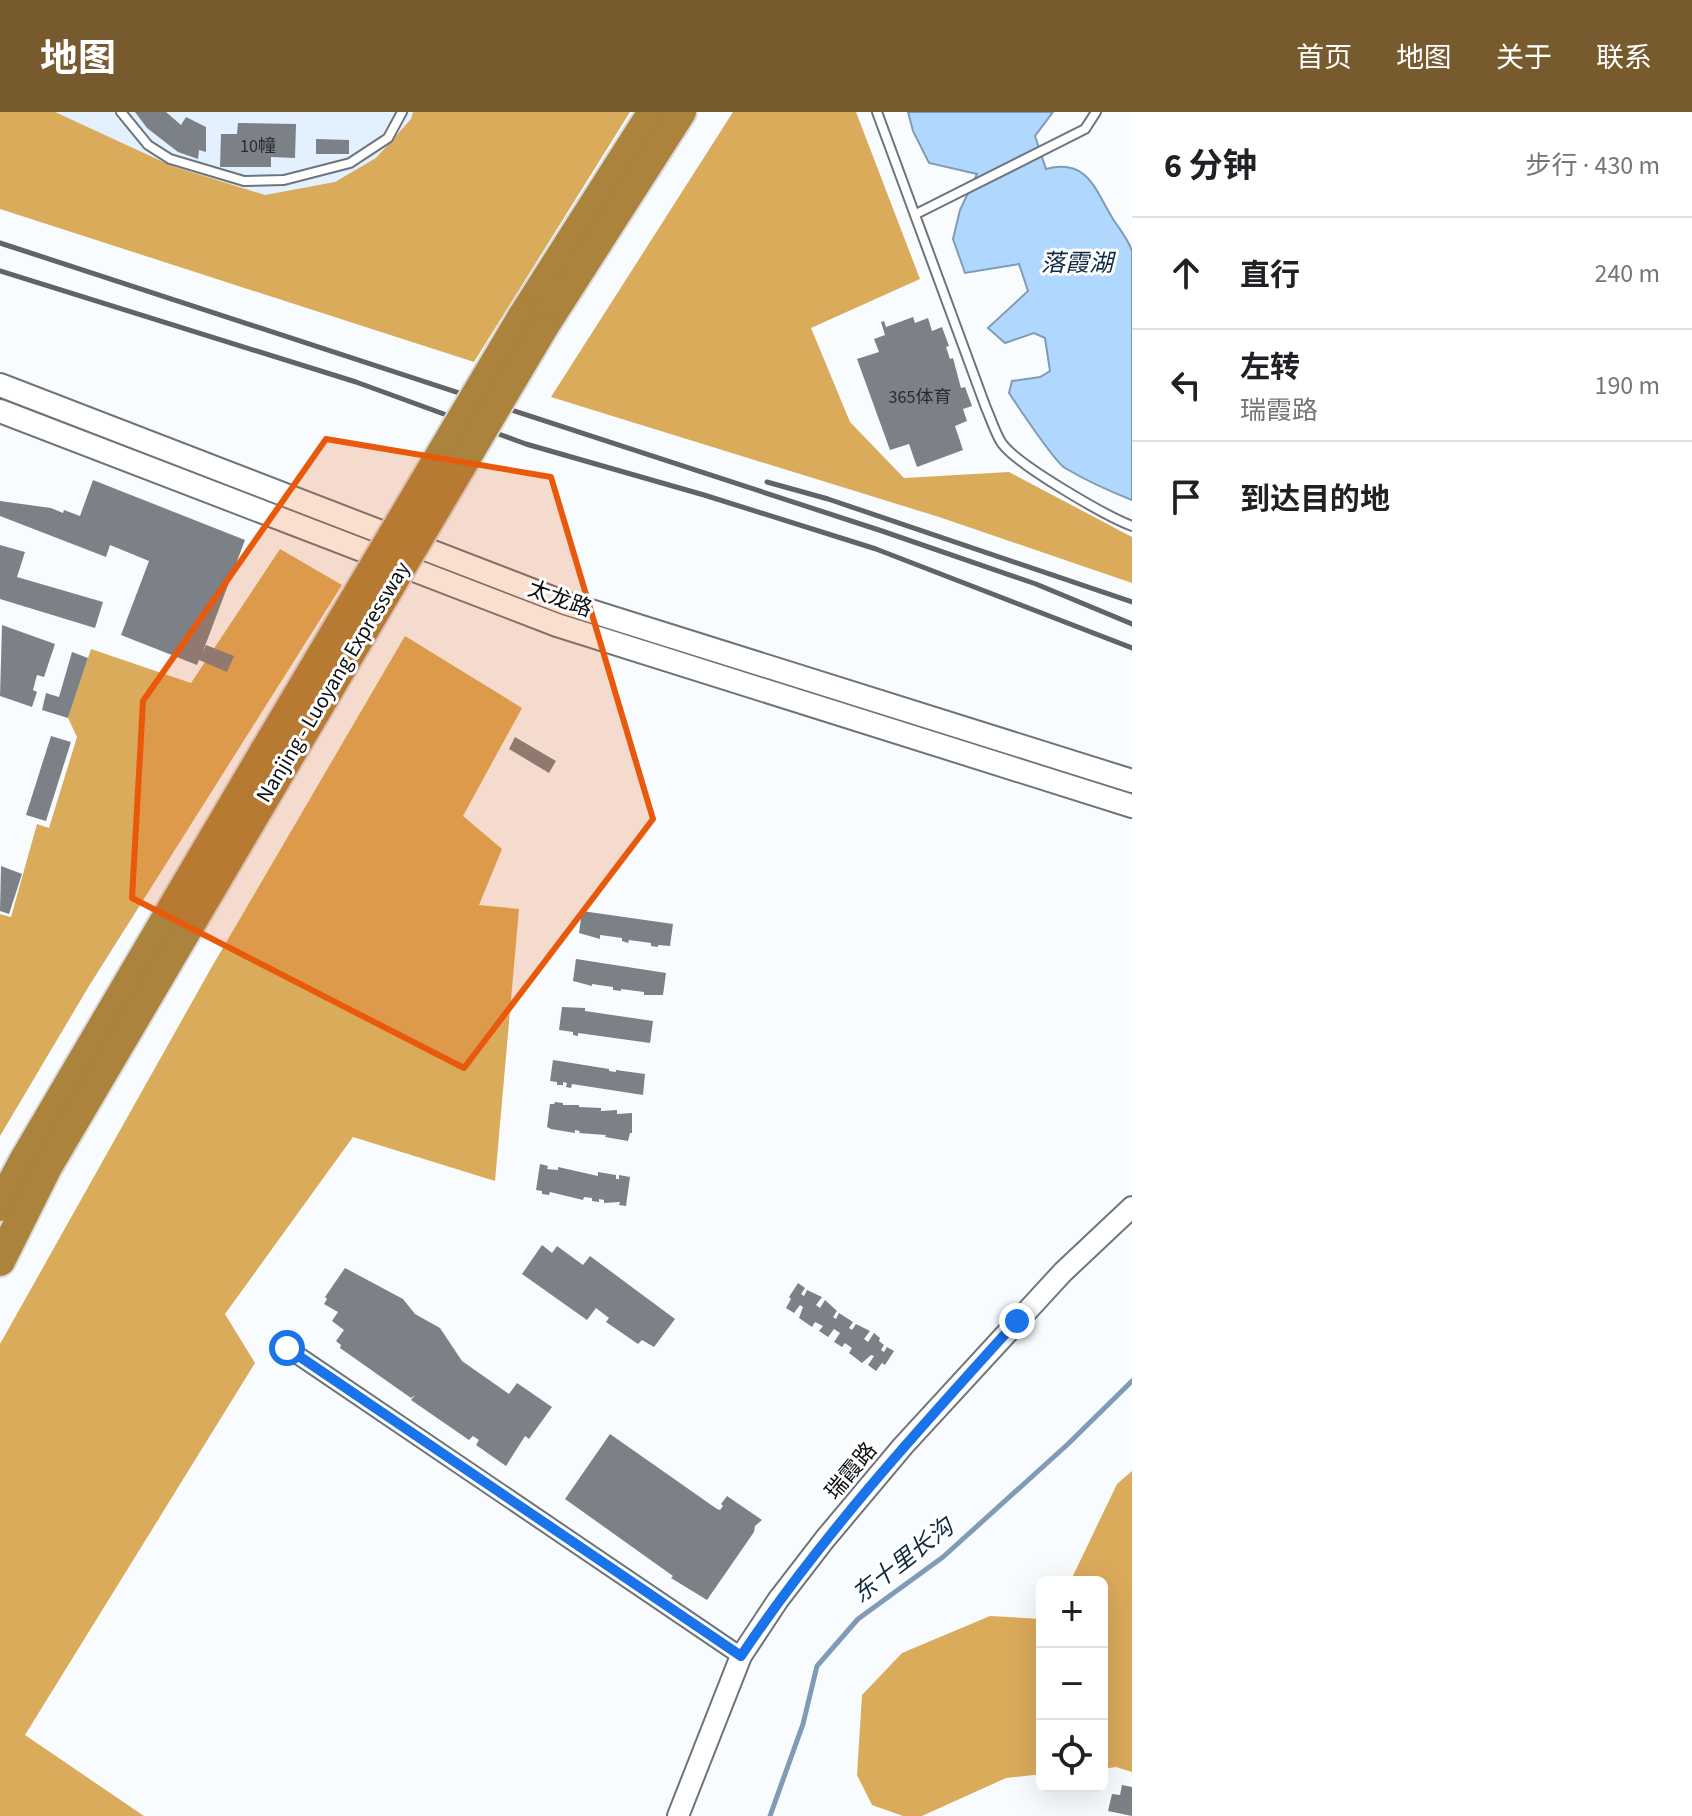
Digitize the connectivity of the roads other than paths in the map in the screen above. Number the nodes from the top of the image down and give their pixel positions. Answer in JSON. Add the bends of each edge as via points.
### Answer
{"nodes":[{"id":1,"x":121,"y":112,"type":"edge"},
{"id":2,"x":402,"y":112,"type":"edge"},
{"id":3,"x":653,"y":112,"type":"edge"},
{"id":4,"x":681,"y":112,"type":"edge"},
{"id":5,"x":877,"y":112,"type":"edge"},
{"id":6,"x":1096,"y":112,"type":"edge"},
{"id":7,"x":916,"y":214,"type":"junction"},
{"id":8,"x":532,"y":322,"type":"junction"},
{"id":9,"x":0,"y":385,"type":"edge"},
{"id":10,"x":0,"y":411,"type":"edge"},
{"id":11,"x":1132,"y":526,"type":"edge"},
{"id":12,"x":275,"y":757,"type":"junction"},
{"id":13,"x":1132,"y":781,"type":"edge"},
{"id":14,"x":1132,"y":806,"type":"edge"},
{"id":15,"x":0,"y":1206,"type":"edge"},
{"id":16,"x":1132,"y":1207,"type":"edge"},
{"id":17,"x":0,"y":1261,"type":"edge"},
{"id":18,"x":287,"y":1348,"type":"dead end"},
{"id":19,"x":741,"y":1656,"type":"junction"},
{"id":20,"x":678,"y":1816,"type":"edge"}],
"edges":[{"from":1,"to":2,"type":"lane","via":[[148,145],[170,159],[244,181],[284,180],[350,163],[388,138]]},
{"from":3,"to":8,"type":"highway","name":"Nanjing - Luoyang Expressway"},
{"from":4,"to":8,"type":"highway","name":"Nanjing - Luoyang Expressway"},
{"from":5,"to":7,"type":"lane"},
{"from":6,"to":7,"type":"lane","via":[[1085,129]]},
{"from":7,"to":11,"type":"lane","via":[[1002,444],[1096,509]]},
{"from":8,"to":12,"type":"highway","name":"Nanjing - Luoyang Expressway","bridge":true},
{"from":9,"to":13,"type":"main road","name":"太龙路","via":[[565,603]]},
{"from":10,"to":14,"type":"main road","name":"太龙路","via":[[557,625]]},
{"from":12,"to":15,"type":"highway","name":"Nanjing - Luoyang Expressway"},
{"from":12,"to":17,"type":"highway","name":"Nanjing - Luoyang Expressway"},
{"from":16,"to":19,"type":"street","name":"瑞霞路","via":[[1063,1272],[903,1446],[825,1539]]},
{"from":18,"to":19,"type":"street"},
{"from":19,"to":20,"type":"street","name":"瑞霞路"}]}
